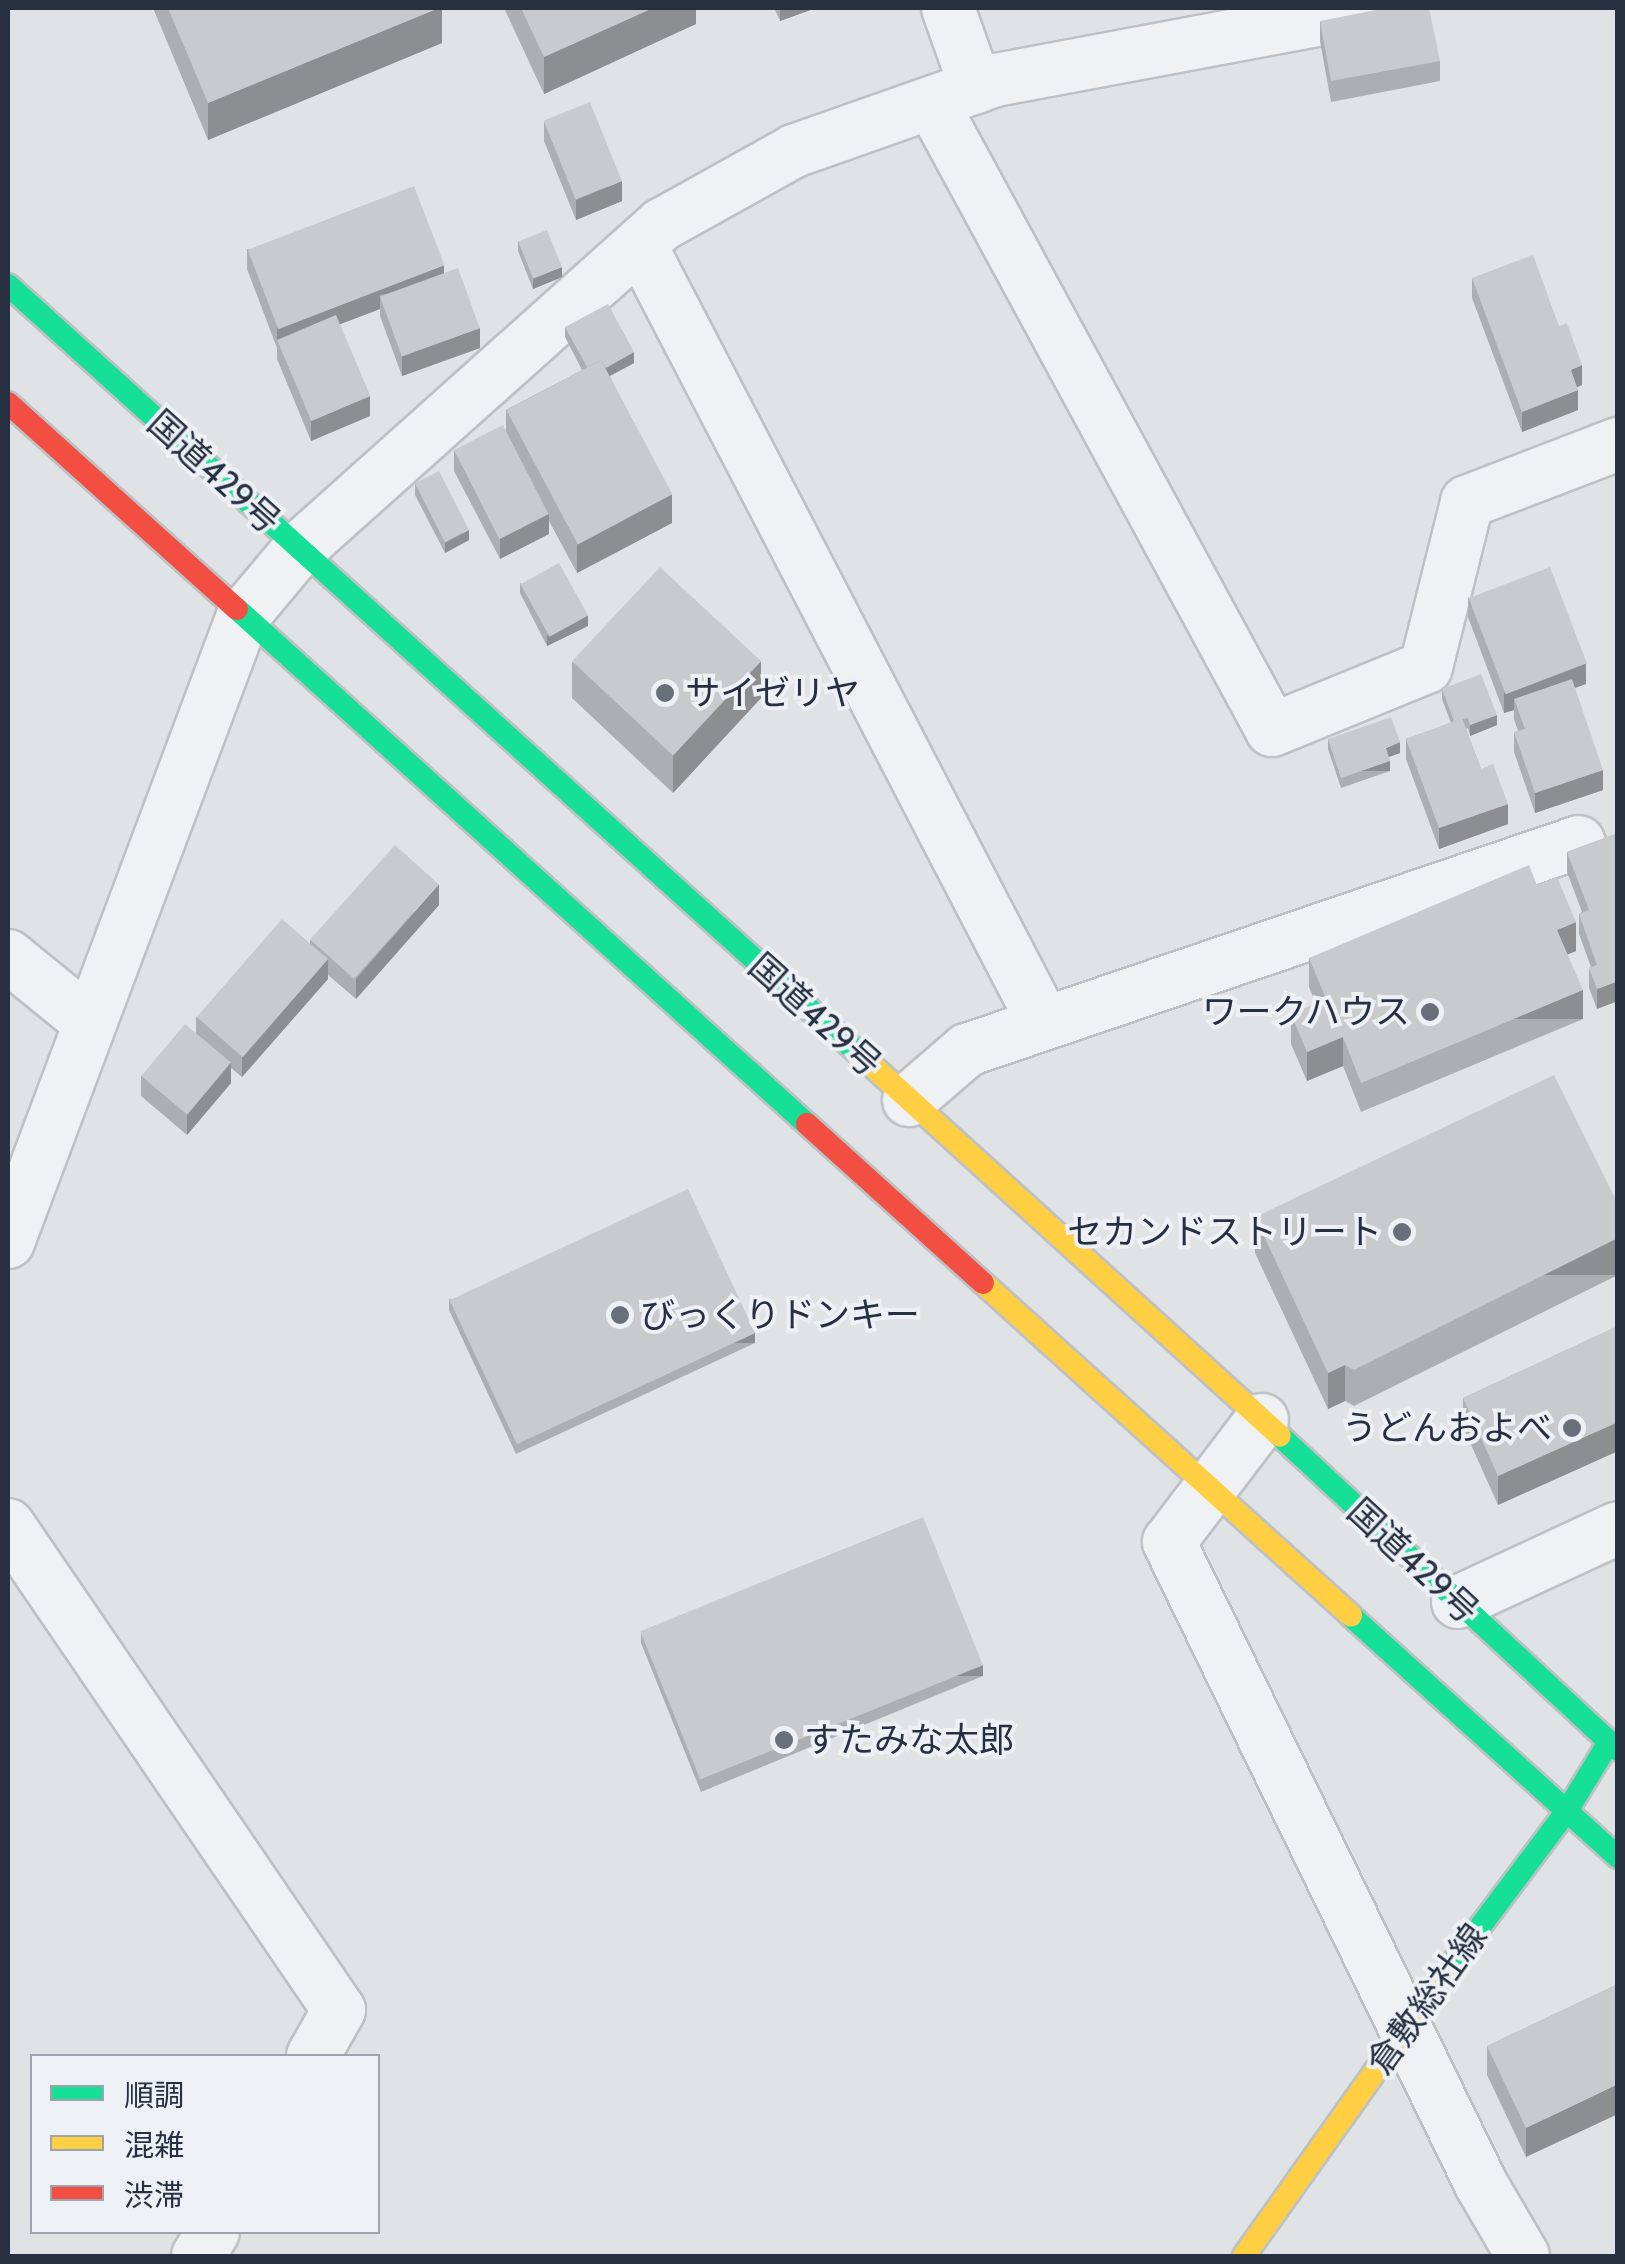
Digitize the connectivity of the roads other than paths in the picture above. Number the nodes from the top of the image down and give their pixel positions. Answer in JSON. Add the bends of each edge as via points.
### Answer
{"nodes":[{"id":1,"x":948,"y":8,"type":"edge"},
{"id":2,"x":1381,"y":8,"type":"edge"},
{"id":3,"x":954,"y":95,"type":"junction"},
{"id":4,"x":640,"y":245,"type":"junction"},
{"id":5,"x":8,"y":285,"type":"edge"},
{"id":6,"x":8,"y":403,"type":"edge"},
{"id":7,"x":1618,"y":444,"type":"edge"},
{"id":8,"x":299,"y":549,"type":"junction"},
{"id":9,"x":243,"y":616,"type":"junction"},
{"id":10,"x":1579,"y":842,"type":"dead end"},
{"id":11,"x":8,"y":956,"type":"edge"},
{"id":12,"x":88,"y":1021,"type":"junction"},
{"id":13,"x":1044,"y":1023,"type":"junction"},
{"id":14,"x":909,"y":1100,"type":"junction"},
{"id":15,"x":8,"y":1242,"type":"edge"},
{"id":16,"x":1262,"y":1420,"type":"junction"},
{"id":17,"x":1210,"y":1488,"type":"junction"},
{"id":18,"x":8,"y":1525,"type":"edge"},
{"id":19,"x":1618,"y":1528,"type":"edge"},
{"id":20,"x":1458,"y":1602,"type":"junction"},
{"id":21,"x":1614,"y":1746,"type":"edge"},
{"id":22,"x":1567,"y":1811,"type":"junction"},
{"id":23,"x":1618,"y":1857,"type":"edge"},
{"id":24,"x":1404,"y":2027,"type":"junction"},
{"id":25,"x":314,"y":2054,"type":"edge"},
{"id":26,"x":212,"y":2234,"type":"edge"},
{"id":27,"x":198,"y":2256,"type":"edge"},
{"id":28,"x":1244,"y":2256,"type":"edge"},
{"id":29,"x":1523,"y":2256,"type":"edge"}],
"edges":[{"from":1,"to":3,"type":"street"},
{"from":2,"to":3,"type":"street"},
{"from":3,"to":4,"type":"street","via":[[794,151],[663,224]]},
{"from":3,"to":7,"type":"street","via":[[1272,730],[1426,667],[1467,502]]},
{"from":4,"to":8,"type":"street"},
{"from":4,"to":13,"type":"street"},
{"from":5,"to":8,"type":"main road","name":"国道429号"},
{"from":6,"to":9,"type":"main road"},
{"from":8,"to":9,"type":"street"},
{"from":8,"to":14,"type":"main road","name":"国道429号"},
{"from":9,"to":12,"type":"street"},
{"from":9,"to":17,"type":"main road"},
{"from":10,"to":13,"type":"street"},
{"from":11,"to":12,"type":"street"},
{"from":12,"to":15,"type":"street"},
{"from":13,"to":14,"type":"street","via":[[967,1050]]},
{"from":14,"to":16,"type":"main road","name":"国道429号"},
{"from":16,"to":17,"type":"street"},
{"from":16,"to":20,"type":"main road","name":"国道429号"},
{"from":17,"to":22,"type":"main road"},
{"from":17,"to":24,"type":"street","via":[[1169,1542]]},
{"from":18,"to":25,"type":"street","via":[[339,2010]]},
{"from":19,"to":20,"type":"street"},
{"from":20,"to":21,"type":"main road","name":"国道429号"},
{"from":21,"to":22,"type":"main road","name":"倉敷総社線"},
{"from":22,"to":23,"type":"main road"},
{"from":22,"to":24,"type":"main road","name":"倉敷総社線"},
{"from":24,"to":28,"type":"main road","name":"倉敷総社線"},
{"from":24,"to":29,"type":"street"},
{"from":26,"to":27,"type":"street"}]}
